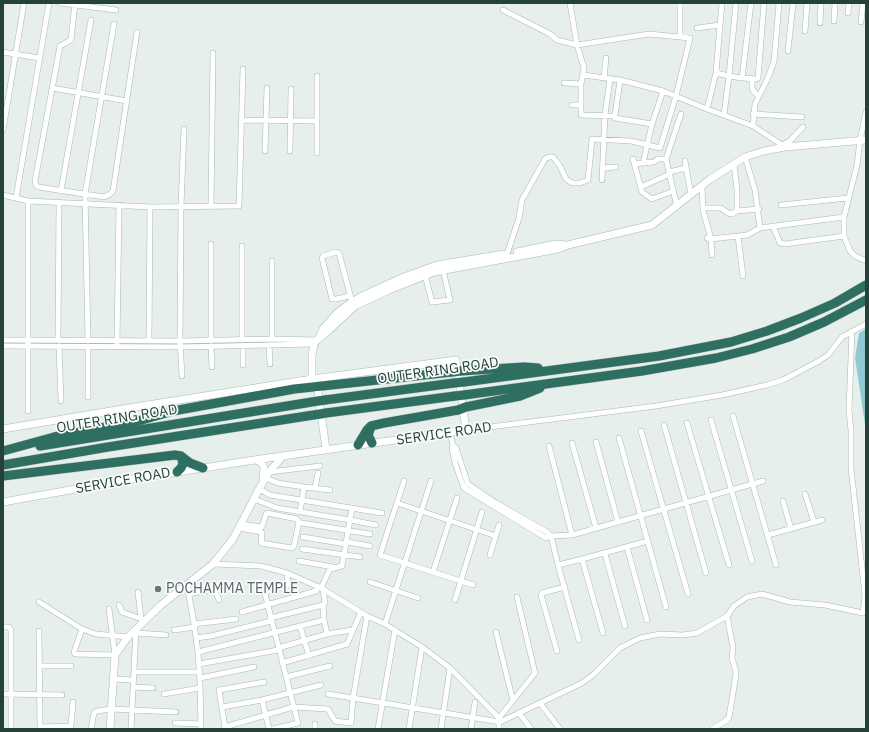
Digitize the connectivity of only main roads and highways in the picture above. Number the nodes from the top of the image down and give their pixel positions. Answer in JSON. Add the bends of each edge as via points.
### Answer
{"nodes":[{"id":1,"x":863,"y":140,"type":"edge"},
{"id":2,"x":568,"y":245,"type":"junction"},
{"id":3,"x":866,"y":285,"type":"edge"},
{"id":4,"x":866,"y":300,"type":"edge"},
{"id":5,"x":317,"y":340,"type":"junction"},
{"id":6,"x":552,"y":370,"type":"junction"},
{"id":7,"x":314,"y":382,"type":"junction"},
{"id":8,"x":554,"y":383,"type":"junction"},
{"id":9,"x":371,"y":426,"type":"junction"},
{"id":10,"x":3,"y":430,"type":"edge"},
{"id":11,"x":372,"y":443,"type":"junction"},
{"id":12,"x":358,"y":445,"type":"junction"},
{"id":13,"x":326,"y":449,"type":"junction"},
{"id":14,"x":3,"y":452,"type":"edge"},
{"id":15,"x":181,"y":456,"type":"junction"},
{"id":16,"x":283,"y":456,"type":"junction"},
{"id":17,"x":254,"y":460,"type":"junction"},
{"id":18,"x":3,"y":465,"type":"edge"},
{"id":19,"x":203,"y":468,"type":"junction"},
{"id":20,"x":177,"y":472,"type":"junction"},
{"id":21,"x":3,"y":476,"type":"edge"},
{"id":22,"x":264,"y":481,"type":"junction"},
{"id":23,"x":3,"y":502,"type":"edge"},
{"id":24,"x":110,"y":729,"type":"edge"}],
"edges":[{"from":1,"to":2,"type":"main road","via":[[784,146],[746,157],[702,186],[652,225]]},
{"from":2,"to":5,"type":"main road","via":[[558,250],[425,275],[355,306]]},
{"from":2,"to":5,"type":"main road","via":[[556,244],[437,265],[404,277],[350,301],[337,312]]},
{"from":3,"to":6,"type":"highway","name":"OUTER RING ROAD","via":[[835,303],[749,337],[677,353]]},
{"from":4,"to":8,"type":"highway","name":"OUTER RING ROAD","via":[[806,330],[752,349],[685,364]]},
{"from":5,"to":7,"type":"main road","via":[[312,355]]},
{"from":6,"to":7,"type":"highway","bridge":true,"via":[[524,367]]},
{"from":6,"to":14,"type":"highway","name":"OUTER RING ROAD","bridge":true,"via":[[321,401]]},
{"from":7,"to":10,"type":"main road","via":[[135,407]]},
{"from":7,"to":11,"type":"main road","name":"SERVICE ROAD","via":[[456,360],[466,430]]},
{"from":7,"to":13,"type":"main road","via":[[318,392]]},
{"from":7,"to":14,"type":"highway","via":[[54,437]]},
{"from":8,"to":9,"type":"highway","via":[[520,396]]},
{"from":8,"to":18,"type":"highway","name":"OUTER RING ROAD","via":[[323,413]]},
{"from":9,"to":11,"type":"highway","via":[[368,435]]},
{"from":9,"to":12,"type":"highway"},
{"from":11,"to":12,"type":"main road","name":"SERVICE ROAD"},
{"from":12,"to":13,"type":"main road","name":"SERVICE ROAD"},
{"from":13,"to":16,"type":"main road","name":"SERVICE ROAD"},
{"from":15,"to":19,"type":"highway"},
{"from":15,"to":20,"type":"highway","via":[[183,464]]},
{"from":15,"to":21,"type":"highway"},
{"from":16,"to":17,"type":"main road","name":"SERVICE ROAD"},
{"from":16,"to":22,"type":"main road"},
{"from":17,"to":19,"type":"main road","name":"SERVICE ROAD"},
{"from":17,"to":22,"type":"main road","via":[[261,462],[264,467]]},
{"from":19,"to":20,"type":"main road","name":"SERVICE ROAD"},
{"from":20,"to":23,"type":"main road","name":"SERVICE ROAD"},
{"from":22,"to":24,"type":"main road","via":[[233,539],[213,564],[142,620],[115,655]]}]}
